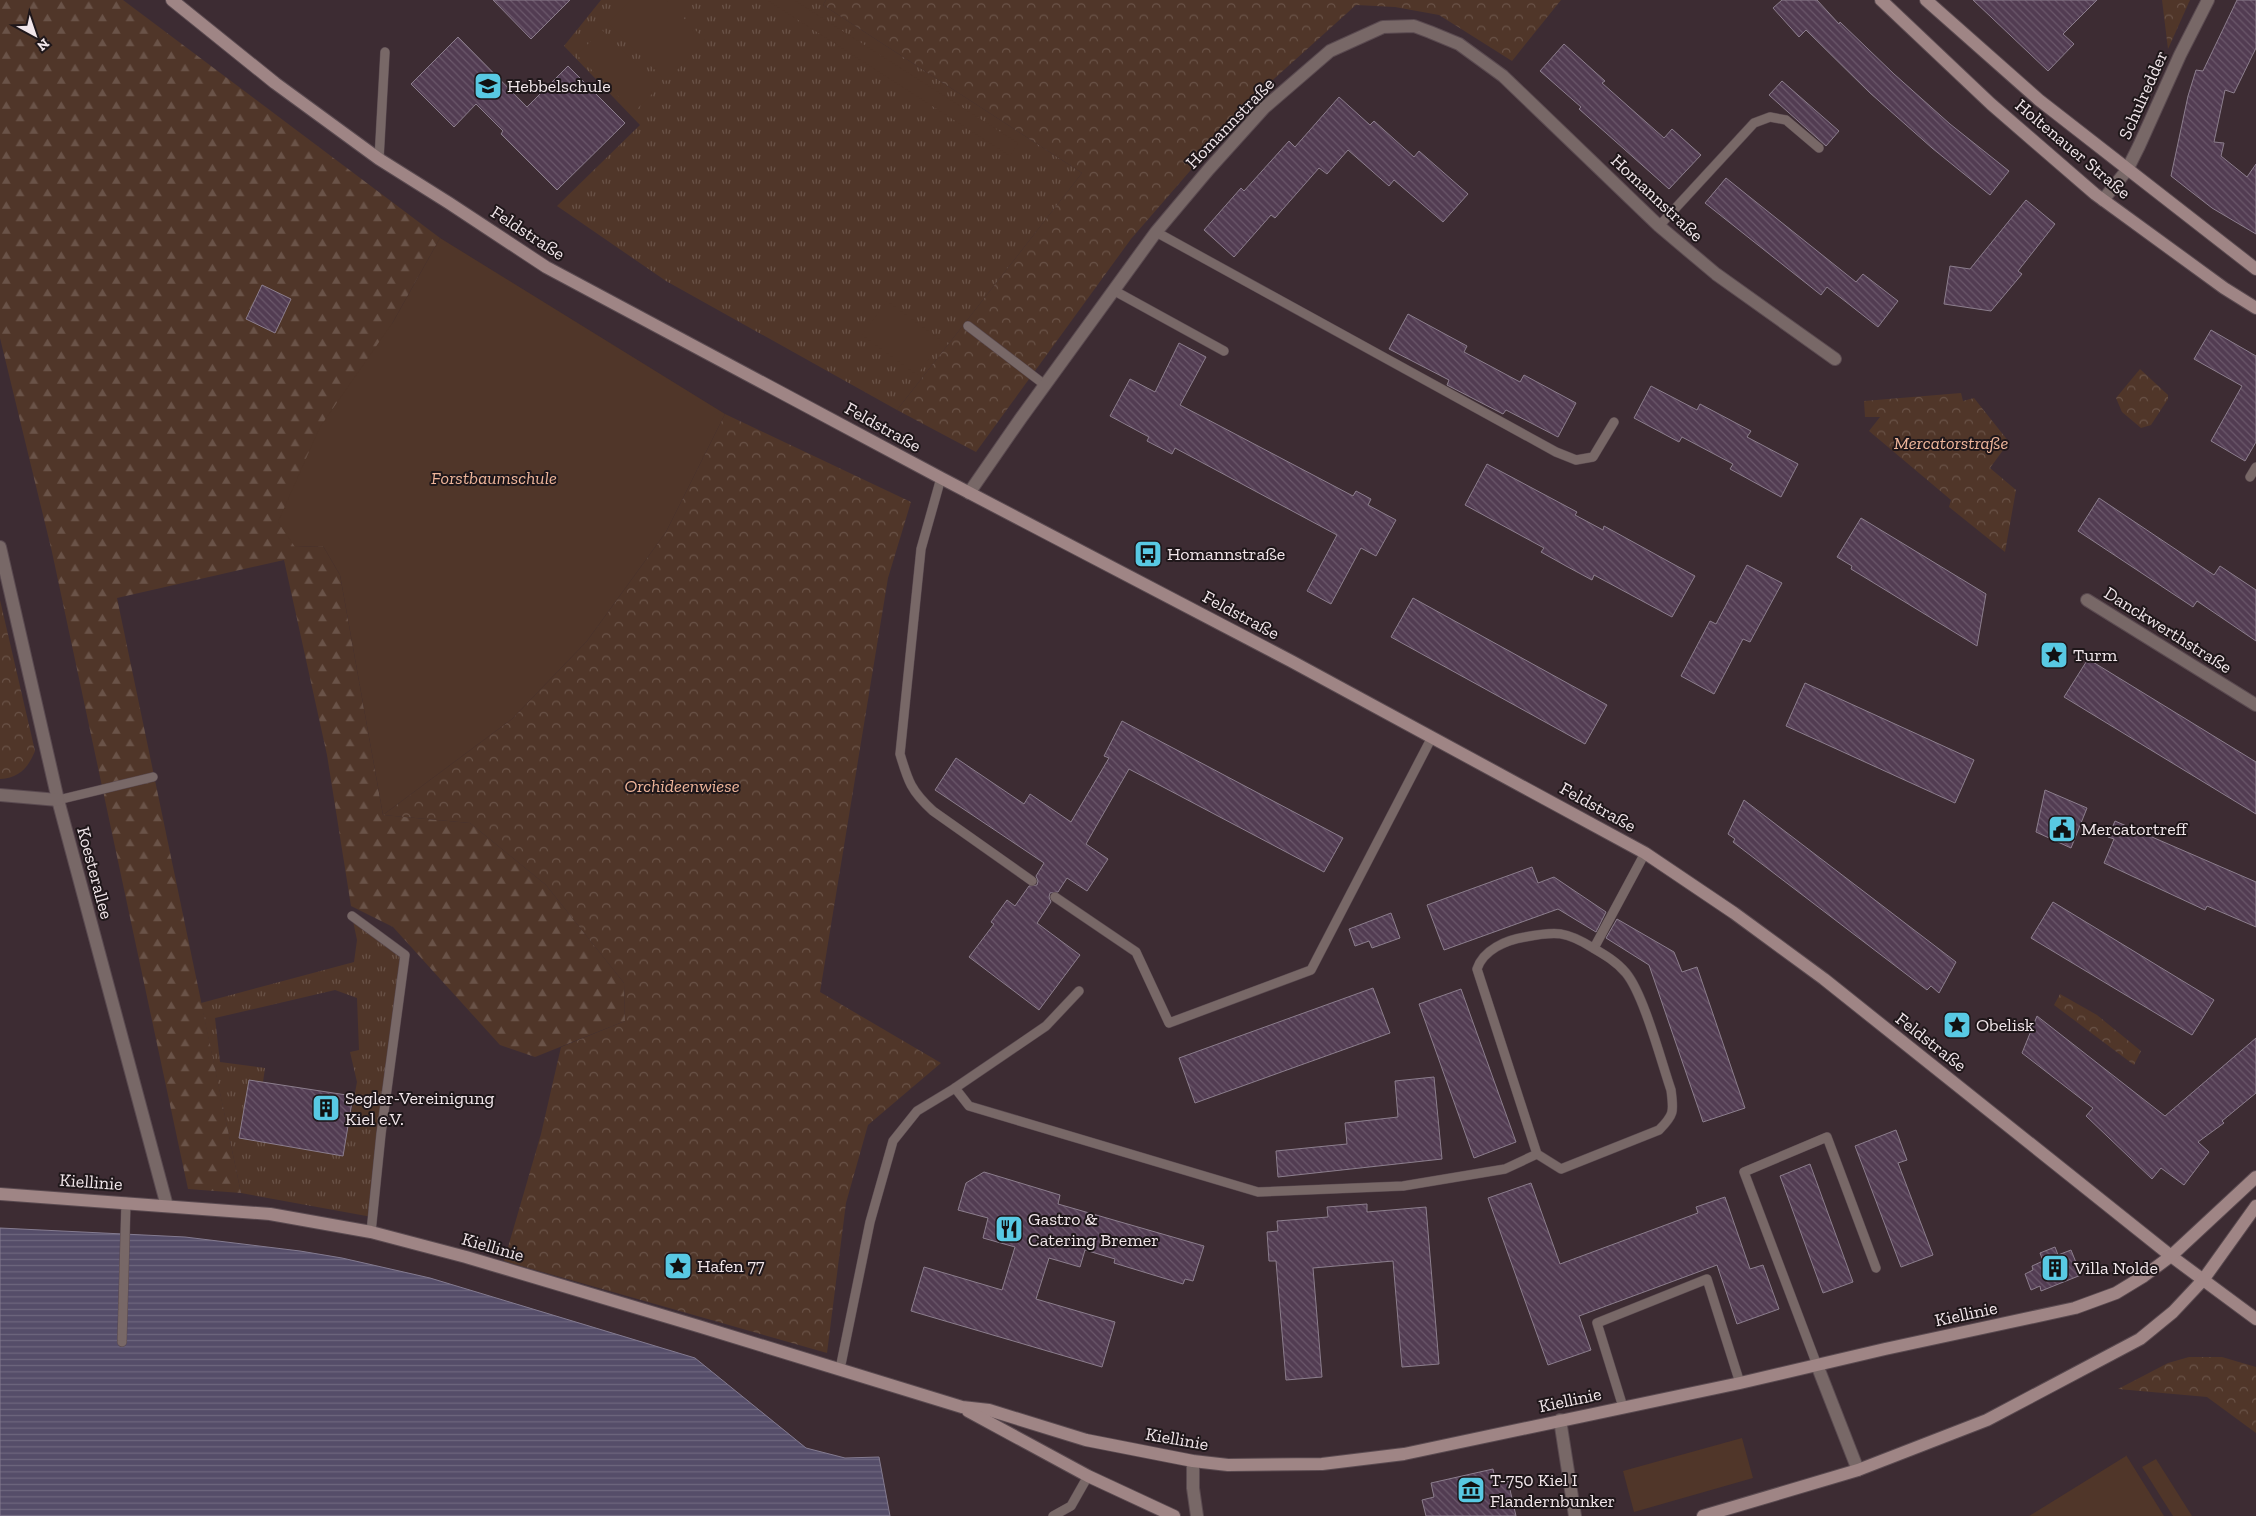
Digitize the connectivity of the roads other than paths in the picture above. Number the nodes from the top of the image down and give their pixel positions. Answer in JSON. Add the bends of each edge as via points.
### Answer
{"nodes":[{"id":1,"x":172,"y":0,"type":"edge"},
{"id":2,"x":1881,"y":0,"type":"edge"},
{"id":3,"x":1926,"y":0,"type":"edge"},
{"id":4,"x":2208,"y":0,"type":"edge"},
{"id":5,"x":385,"y":52,"type":"dead end"},
{"id":6,"x":1819,"y":148,"type":"dead end"},
{"id":7,"x":379,"y":159,"type":"junction"},
{"id":8,"x":2127,"y":170,"type":"junction"},
{"id":9,"x":2103,"y":200,"type":"junction"},
{"id":10,"x":1659,"y":226,"type":"junction"},
{"id":11,"x":1156,"y":232,"type":"junction"},
{"id":12,"x":2256,"y":269,"type":"edge"},
{"id":13,"x":1113,"y":290,"type":"junction"},
{"id":14,"x":2256,"y":308,"type":"edge"},
{"id":15,"x":968,"y":326,"type":"dead end"},
{"id":16,"x":1224,"y":351,"type":"dead end"},
{"id":17,"x":1835,"y":359,"type":"dead end"},
{"id":18,"x":1045,"y":385,"type":"junction"},
{"id":19,"x":1614,"y":422,"type":"dead end"},
{"id":20,"x":2256,"y":467,"type":"edge"},
{"id":21,"x":2250,"y":477,"type":"dead end"},
{"id":22,"x":940,"y":478,"type":"junction"},
{"id":23,"x":970,"y":493,"type":"junction"},
{"id":24,"x":0,"y":547,"type":"edge"},
{"id":25,"x":2087,"y":600,"type":"dead end"},
{"id":26,"x":2256,"y":705,"type":"edge"},
{"id":27,"x":1432,"y":737,"type":"junction"},
{"id":28,"x":153,"y":777,"type":"dead end"},
{"id":29,"x":0,"y":795,"type":"edge"},
{"id":30,"x":58,"y":800,"type":"junction"},
{"id":31,"x":1645,"y":854,"type":"junction"},
{"id":32,"x":1032,"y":881,"type":"dead end"},
{"id":33,"x":1055,"y":897,"type":"dead end"},
{"id":34,"x":352,"y":916,"type":"dead end"},
{"id":35,"x":1594,"y":948,"type":"junction"},
{"id":36,"x":1079,"y":991,"type":"dead end"},
{"id":37,"x":955,"y":1088,"type":"junction"},
{"id":38,"x":1537,"y":1154,"type":"junction"},
{"id":39,"x":2256,"y":1177,"type":"edge"},
{"id":40,"x":0,"y":1194,"type":"edge"},
{"id":41,"x":126,"y":1202,"type":"junction"},
{"id":42,"x":167,"y":1206,"type":"junction"},
{"id":43,"x":2256,"y":1206,"type":"edge"},
{"id":44,"x":371,"y":1232,"type":"junction"},
{"id":45,"x":2171,"y":1256,"type":"junction"},
{"id":46,"x":1876,"y":1268,"type":"dead end"},
{"id":47,"x":2203,"y":1280,"type":"junction"},
{"id":48,"x":2256,"y":1319,"type":"edge"},
{"id":49,"x":122,"y":1342,"type":"dead end"},
{"id":50,"x":1816,"y":1365,"type":"junction"},
{"id":51,"x":840,"y":1369,"type":"junction"},
{"id":52,"x":1740,"y":1383,"type":"junction"},
{"id":53,"x":962,"y":1407,"type":"junction"},
{"id":54,"x":1623,"y":1407,"type":"junction"},
{"id":55,"x":1560,"y":1420,"type":"junction"},
{"id":56,"x":1193,"y":1461,"type":"junction"},
{"id":57,"x":1858,"y":1470,"type":"junction"},
{"id":58,"x":1088,"y":1476,"type":"junction"},
{"id":59,"x":1053,"y":1516,"type":"edge"},
{"id":60,"x":1174,"y":1516,"type":"edge"},
{"id":61,"x":1197,"y":1516,"type":"edge"},
{"id":62,"x":1575,"y":1516,"type":"edge"},
{"id":63,"x":1704,"y":1516,"type":"edge"}],
"edges":[{"from":1,"to":7,"type":"street","name":"Feldstraße","via":[[275,83]]},
{"from":2,"to":9,"type":"street","name":"Holtenauer Straße","via":[[1991,104]]},
{"from":3,"to":8,"type":"street","name":"Holtenauer Straße","via":[[2039,100]]},
{"from":4,"to":8,"type":"street","name":"Schulredder"},
{"from":5,"to":7,"type":"lane"},
{"from":6,"to":10,"type":"lane","via":[[1786,120],[1770,117],[1754,123]]},
{"from":7,"to":22,"type":"street","name":"Feldstraße","via":[[546,267]]},
{"from":8,"to":9,"type":"street","name":"Schulredder"},
{"from":8,"to":12,"type":"street","name":"Holtenauer Straße"},
{"from":9,"to":14,"type":"street","name":"Holtenauer Straße"},
{"from":10,"to":11,"type":"street","name":"Homannstraße","via":[[1503,76],[1459,44],[1414,26],[1397,26],[1383,27],[1330,50],[1264,108]]},
{"from":10,"to":17,"type":"street","name":"Homannstraße","via":[[1716,274]]},
{"from":11,"to":13,"type":"street","name":"Homannstraße"},
{"from":11,"to":19,"type":"lane","via":[[1569,458],[1593,457]]},
{"from":13,"to":16,"type":"lane"},
{"from":13,"to":18,"type":"street","name":"Homannstraße"},
{"from":15,"to":18,"type":"lane"},
{"from":18,"to":23,"type":"street","name":"Homannstraße"},
{"from":20,"to":21,"type":"lane"},
{"from":22,"to":23,"type":"street","name":"Feldstraße"},
{"from":22,"to":32,"type":"lane","via":[[921,549],[900,754],[908,782],[918,798]]},
{"from":23,"to":27,"type":"street","name":"Feldstraße"},
{"from":24,"to":30,"type":"street","name":"Koesterallee"},
{"from":25,"to":26,"type":"street","name":"Danckwerthstraße"},
{"from":27,"to":31,"type":"street","name":"Feldstraße"},
{"from":27,"to":33,"type":"lane","via":[[1311,970],[1170,1023],[1136,952]]},
{"from":28,"to":30,"type":"lane"},
{"from":29,"to":30,"type":"street"},
{"from":30,"to":42,"type":"street","name":"Koesterallee"},
{"from":31,"to":35,"type":"lane"},
{"from":31,"to":45,"type":"street","name":"Feldstraße","via":[[1734,913],[1824,979]]},
{"from":34,"to":44,"type":"lane","via":[[405,955]]},
{"from":35,"to":38,"type":"lane","via":[[1553,931],[1518,938],[1495,947],[1480,960],[1477,969]]},
{"from":35,"to":38,"type":"lane","via":[[1628,975],[1639,997],[1671,1090],[1673,1105],[1670,1119],[1659,1130],[1646,1136],[1561,1169]]},
{"from":36,"to":37,"type":"lane","via":[[1046,1026]]},
{"from":37,"to":38,"type":"lane","via":[[969,1106],[1258,1192],[1403,1186],[1505,1169]]},
{"from":37,"to":51,"type":"lane","via":[[917,1111],[893,1141],[870,1222]]},
{"from":39,"to":45,"type":"street"},
{"from":40,"to":41,"type":"street","name":"Kiellinie"},
{"from":41,"to":42,"type":"street","name":"Kiellinie"},
{"from":41,"to":49,"type":"lane"},
{"from":42,"to":44,"type":"street","name":"Kiellinie","via":[[270,1214]]},
{"from":43,"to":47,"type":"street"},
{"from":44,"to":51,"type":"street","name":"Kiellinie","via":[[466,1257]]},
{"from":45,"to":47,"type":"street","name":"Feldstraße"},
{"from":45,"to":50,"type":"street","name":"Kiellinie","via":[[2116,1293],[2075,1308]]},
{"from":46,"to":50,"type":"lane","via":[[1827,1137],[1744,1172]]},
{"from":47,"to":48,"type":"street","name":"Feldstraße"},
{"from":47,"to":57,"type":"street","via":[[2173,1312],[2140,1339],[1987,1420]]},
{"from":50,"to":52,"type":"street","name":"Kiellinie"},
{"from":50,"to":57,"type":"street"},
{"from":51,"to":53,"type":"street","name":"Kiellinie"},
{"from":52,"to":54,"type":"street","name":"Kiellinie"},
{"from":52,"to":54,"type":"lane","via":[[1707,1279],[1597,1323]]},
{"from":53,"to":56,"type":"street","name":"Kiellinie","via":[[989,1410],[1086,1440]]},
{"from":53,"to":58,"type":"street","name":"Kiellinie"},
{"from":54,"to":55,"type":"street","name":"Kiellinie"},
{"from":55,"to":56,"type":"street","name":"Kiellinie","via":[[1404,1454],[1322,1464],[1228,1465]]},
{"from":55,"to":62,"type":"street"},
{"from":56,"to":61,"type":"street"},
{"from":57,"to":63,"type":"street"},
{"from":58,"to":59,"type":"lane","via":[[1071,1506]]},
{"from":58,"to":60,"type":"street","name":"Kiellinie"}]}
